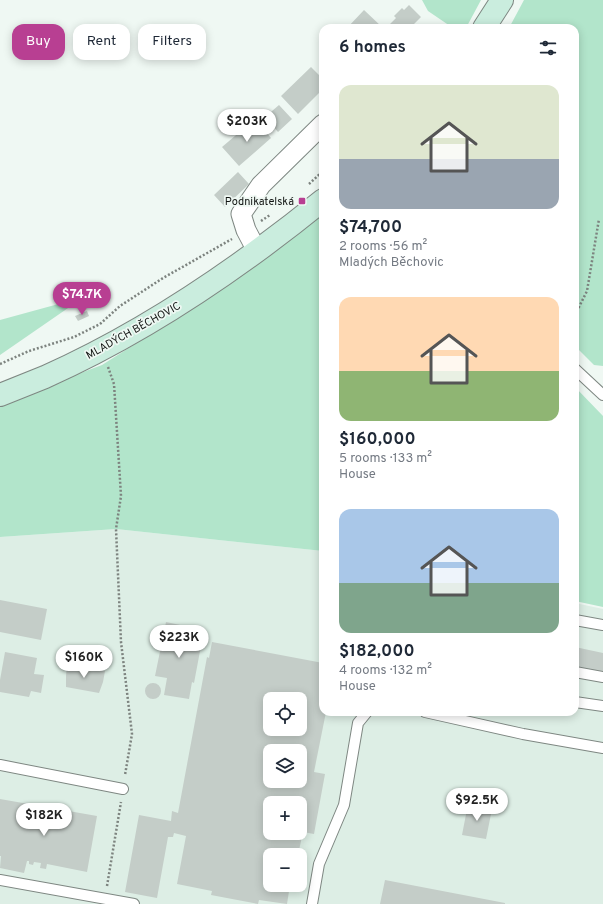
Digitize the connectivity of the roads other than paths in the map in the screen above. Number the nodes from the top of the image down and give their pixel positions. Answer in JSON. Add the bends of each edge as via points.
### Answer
{"nodes":[{"id":1,"x":502,"y":0,"type":"edge"},
{"id":2,"x":487,"y":24,"type":"edge"},
{"id":3,"x":319,"y":128,"type":"edge"},
{"id":4,"x":315,"y":193,"type":"edge"},
{"id":5,"x":257,"y":251,"type":"junction"},
{"id":6,"x":579,"y":372,"type":"edge"},
{"id":7,"x":603,"y":394,"type":"edge"},
{"id":8,"x":0,"y":395,"type":"edge"},
{"id":9,"x":579,"y":621,"type":"edge"},
{"id":10,"x":603,"y":625,"type":"edge"},
{"id":11,"x":579,"y":673,"type":"edge"},
{"id":12,"x":603,"y":677,"type":"edge"},
{"id":13,"x":579,"y":703,"type":"edge"},
{"id":14,"x":603,"y":706,"type":"edge"},
{"id":15,"x":364,"y":716,"type":"edge"},
{"id":16,"x":443,"y":716,"type":"edge"},
{"id":17,"x":603,"y":748,"type":"edge"},
{"id":18,"x":0,"y":765,"type":"edge"},
{"id":19,"x":123,"y":789,"type":"road end"},
{"id":20,"x":0,"y":880,"type":"edge"},
{"id":21,"x":134,"y":904,"type":"edge"},
{"id":22,"x":312,"y":904,"type":"edge"}],
"edges":[{"from":1,"to":2,"type":"street"},
{"from":3,"to":5,"type":"street","via":[[261,185],[241,214]]},
{"from":4,"to":5,"type":"street","name":"MLADÝCH BĚCHOVIC"},
{"from":5,"to":8,"type":"street","name":"MLADÝCH BĚCHOVIC","via":[[190,298],[143,326],[45,377]]},
{"from":6,"to":7,"type":"lane"},
{"from":9,"to":10,"type":"lane"},
{"from":11,"to":12,"type":"lane"},
{"from":13,"to":14,"type":"lane"},
{"from":15,"to":22,"type":"lane","via":[[358,723],[344,805],[319,864]]},
{"from":16,"to":17,"type":"lane","via":[[522,734]]},
{"from":18,"to":19,"type":"lane"},
{"from":20,"to":21,"type":"lane"}]}
